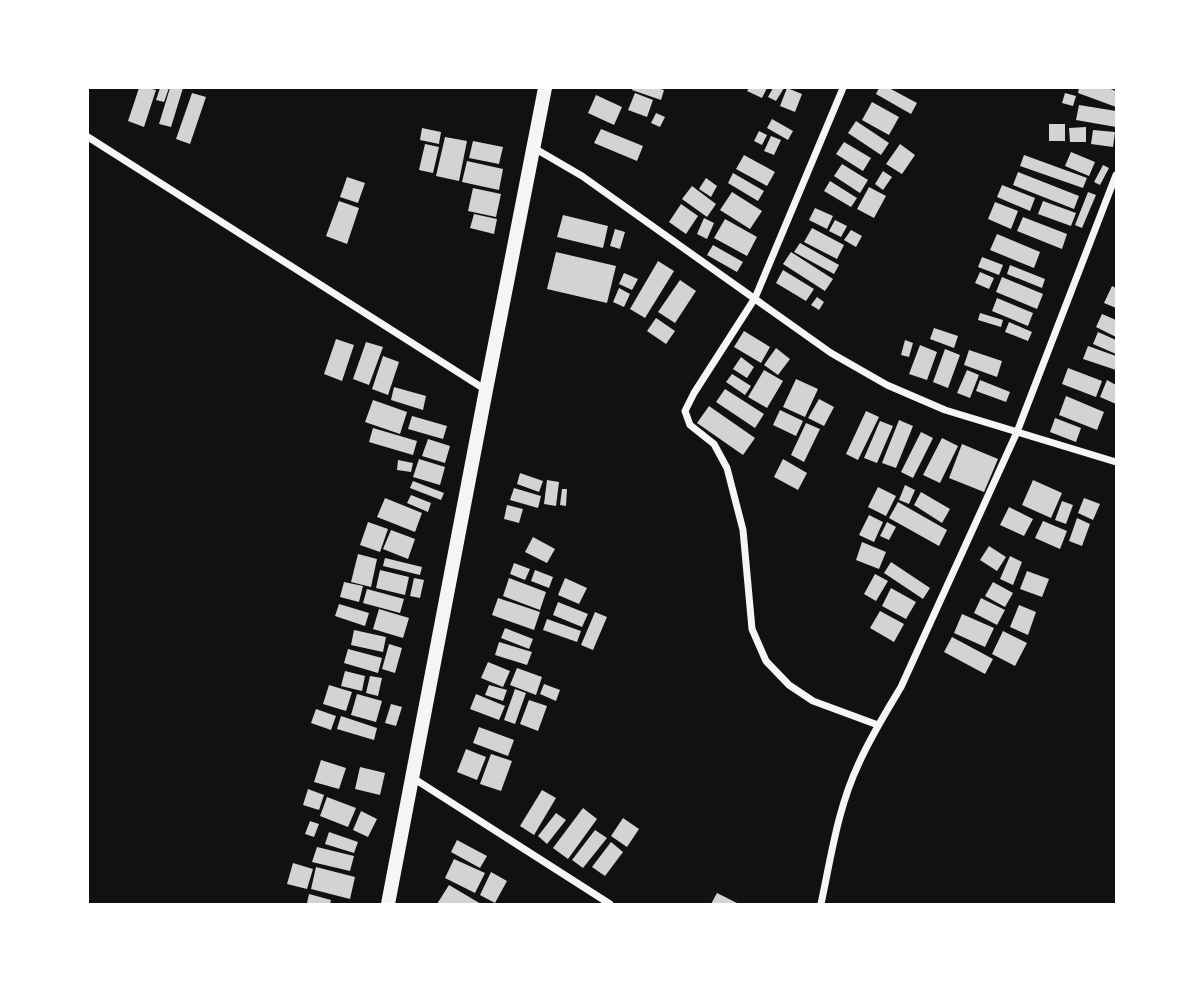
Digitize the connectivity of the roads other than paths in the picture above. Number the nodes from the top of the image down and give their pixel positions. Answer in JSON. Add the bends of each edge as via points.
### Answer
{"nodes":[{"id":1,"x":545,"y":88,"type":"edge"},
{"id":2,"x":843,"y":88,"type":"edge"},
{"id":3,"x":88,"y":137,"type":"edge"},
{"id":4,"x":533,"y":147,"type":"junction"},
{"id":5,"x":1116,"y":175,"type":"edge"},
{"id":6,"x":755,"y":298,"type":"junction"},
{"id":7,"x":486,"y":390,"type":"junction"},
{"id":8,"x":1017,"y":432,"type":"junction"},
{"id":9,"x":1116,"y":462,"type":"edge"},
{"id":10,"x":878,"y":725,"type":"junction"},
{"id":11,"x":413,"y":778,"type":"junction"},
{"id":12,"x":388,"y":905,"type":"edge"},
{"id":13,"x":610,"y":905,"type":"edge"},
{"id":14,"x":821,"y":905,"type":"edge"}],
"edges":[{"from":1,"to":4,"type":"main road"},
{"from":2,"to":6,"type":"street"},
{"from":3,"to":7,"type":"street"},
{"from":4,"to":6,"type":"street","via":[[582,176]]},
{"from":4,"to":7,"type":"main road"},
{"from":5,"to":8,"type":"street"},
{"from":6,"to":8,"type":"street","via":[[831,353],[887,385],[945,410]]},
{"from":6,"to":10,"type":"street","via":[[685,411],[690,425],[714,444],[727,468],[743,530],[752,629],[766,661],[813,701]]},
{"from":7,"to":11,"type":"main road"},
{"from":8,"to":9,"type":"street"},
{"from":8,"to":10,"type":"street","via":[[901,687]]},
{"from":10,"to":14,"type":"street","via":[[843,808]]},
{"from":11,"to":12,"type":"main road"},
{"from":11,"to":13,"type":"street"}]}
